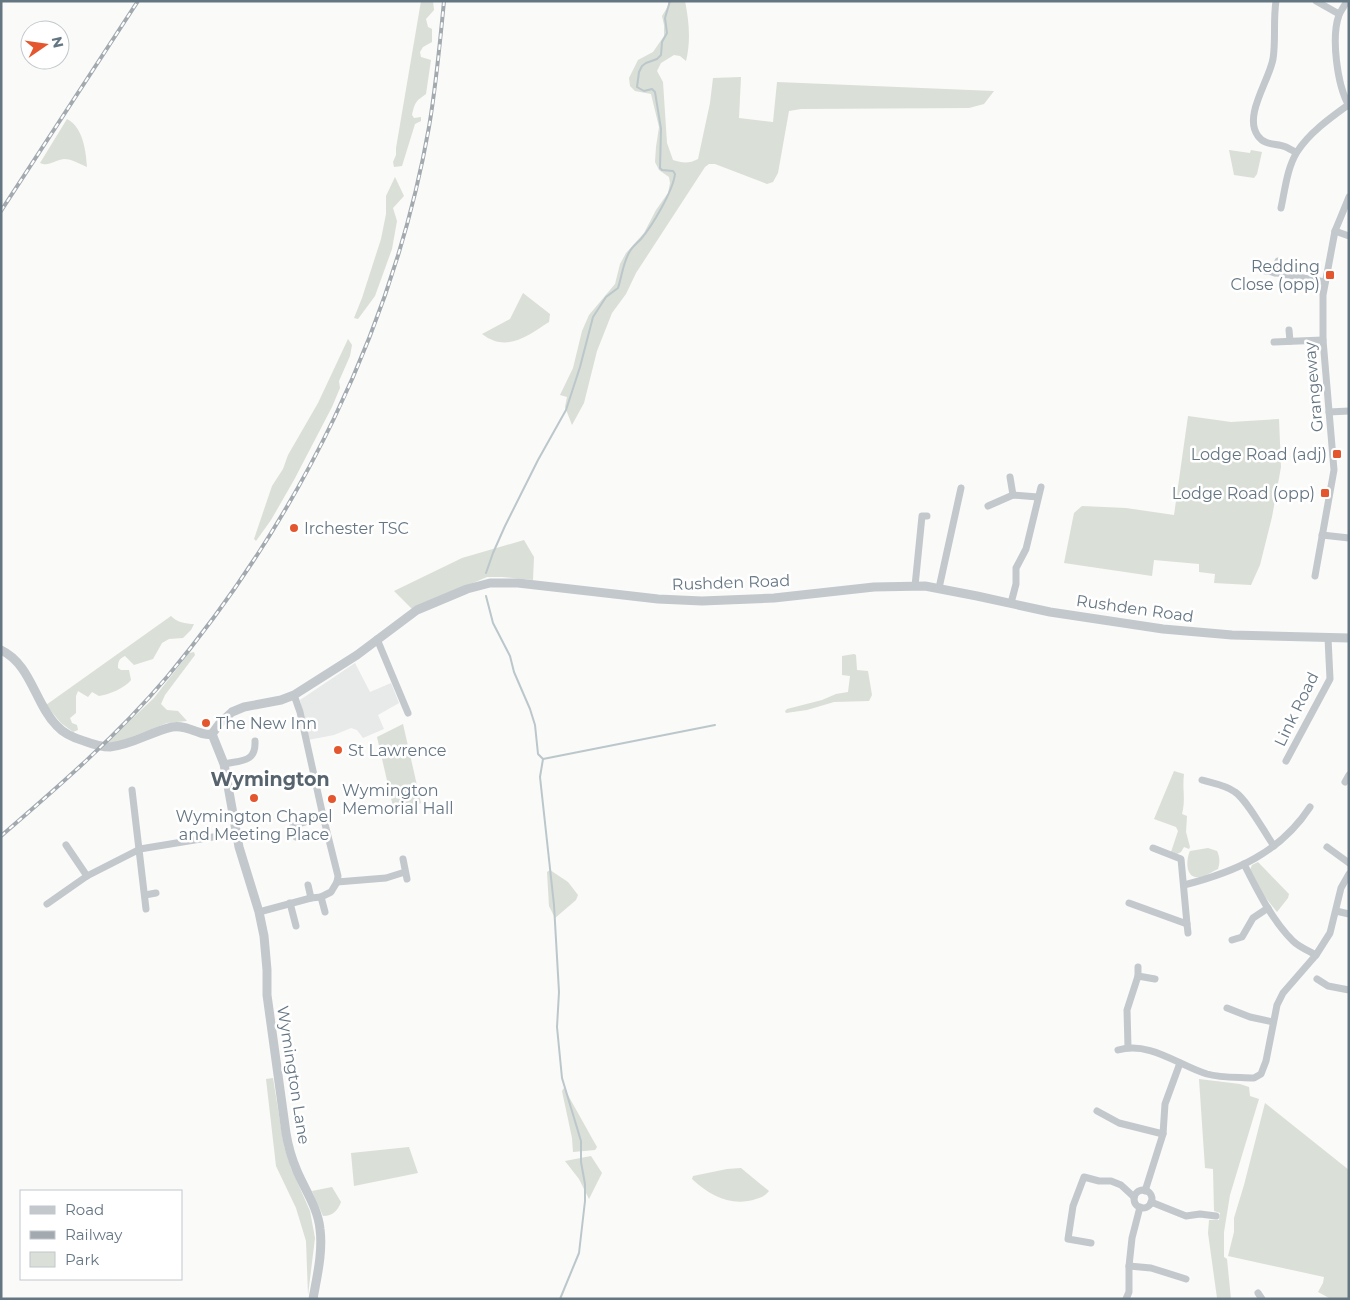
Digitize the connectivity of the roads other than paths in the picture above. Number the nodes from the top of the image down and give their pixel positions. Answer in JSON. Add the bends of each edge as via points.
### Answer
{"nodes":[{"id":1,"x":1276,"y":1,"type":"edge"},
{"id":2,"x":1316,"y":1,"type":"edge"},
{"id":3,"x":1347,"y":1,"type":"edge"},
{"id":4,"x":1340,"y":14,"type":"junction"},
{"id":5,"x":1349,"y":106,"type":"edge"},
{"id":6,"x":1296,"y":152,"type":"junction"},
{"id":7,"x":1349,"y":197,"type":"edge"},
{"id":8,"x":1281,"y":208,"type":"dead end"},
{"id":9,"x":1335,"y":231,"type":"junction"},
{"id":10,"x":1349,"y":236,"type":"edge"},
{"id":11,"x":1278,"y":261,"type":"dead end"},
{"id":12,"x":1261,"y":270,"type":"dead end"},
{"id":13,"x":1275,"y":273,"type":"junction"},
{"id":14,"x":1325,"y":282,"type":"junction"},
{"id":15,"x":1289,"y":330,"type":"dead end"},
{"id":16,"x":1323,"y":340,"type":"junction"},
{"id":17,"x":1274,"y":342,"type":"dead end"},
{"id":18,"x":1290,"y":342,"type":"junction"},
{"id":19,"x":1349,"y":411,"type":"edge"},
{"id":20,"x":1329,"y":412,"type":"junction"},
{"id":21,"x":1010,"y":477,"type":"dead end"},
{"id":22,"x":1041,"y":487,"type":"dead end"},
{"id":23,"x":961,"y":488,"type":"dead end"},
{"id":24,"x":1013,"y":495,"type":"junction"},
{"id":25,"x":1038,"y":497,"type":"junction"},
{"id":26,"x":988,"y":506,"type":"dead end"},
{"id":27,"x":927,"y":516,"type":"dead end"},
{"id":28,"x":1322,"y":535,"type":"junction"},
{"id":29,"x":1349,"y":538,"type":"edge"},
{"id":30,"x":1315,"y":576,"type":"dead end"},
{"id":31,"x":915,"y":586,"type":"junction"},
{"id":32,"x":940,"y":588,"type":"junction"},
{"id":33,"x":1011,"y":604,"type":"junction"},
{"id":34,"x":1328,"y":638,"type":"junction"},
{"id":35,"x":1349,"y":638,"type":"edge"},
{"id":36,"x":377,"y":639,"type":"junction"},
{"id":37,"x":1,"y":650,"type":"edge"},
{"id":38,"x":294,"y":695,"type":"junction"},
{"id":39,"x":408,"y":713,"type":"dead end"},
{"id":40,"x":212,"y":734,"type":"junction"},
{"id":41,"x":254,"y":741,"type":"dead end"},
{"id":42,"x":1286,"y":761,"type":"dead end"},
{"id":43,"x":224,"y":764,"type":"junction"},
{"id":44,"x":1349,"y":775,"type":"edge"},
{"id":45,"x":1202,"y":780,"type":"dead end"},
{"id":46,"x":1345,"y":782,"type":"dead end"},
{"id":47,"x":132,"y":790,"type":"dead end"},
{"id":48,"x":1310,"y":807,"type":"dead end"},
{"id":49,"x":323,"y":816,"type":"junction"},
{"id":50,"x":237,"y":833,"type":"junction"},
{"id":51,"x":296,"y":837,"type":"dead end"},
{"id":52,"x":66,"y":845,"type":"dead end"},
{"id":53,"x":1274,"y":846,"type":"junction"},
{"id":54,"x":1328,"y":847,"type":"dead end"},
{"id":55,"x":1153,"y":848,"type":"dead end"},
{"id":56,"x":140,"y":850,"type":"junction"},
{"id":57,"x":403,"y":858,"type":"dead end"},
{"id":58,"x":1349,"y":863,"type":"edge"},
{"id":59,"x":1244,"y":864,"type":"junction"},
{"id":60,"x":1349,"y":874,"type":"edge"},
{"id":61,"x":87,"y":876,"type":"junction"},
{"id":62,"x":337,"y":882,"type":"junction"},
{"id":63,"x":308,"y":885,"type":"dead end"},
{"id":64,"x":1184,"y":885,"type":"junction"},
{"id":65,"x":156,"y":893,"type":"dead end"},
{"id":66,"x":145,"y":895,"type":"junction"},
{"id":67,"x":321,"y":897,"type":"junction"},
{"id":68,"x":311,"y":898,"type":"junction"},
{"id":69,"x":290,"y":903,"type":"junction"},
{"id":70,"x":1129,"y":903,"type":"dead end"},
{"id":71,"x":47,"y":904,"type":"dead end"},
{"id":72,"x":1268,"y":908,"type":"junction"},
{"id":73,"x":146,"y":909,"type":"dead end"},
{"id":74,"x":1336,"y":911,"type":"junction"},
{"id":75,"x":259,"y":912,"type":"junction"},
{"id":76,"x":325,"y":912,"type":"dead end"},
{"id":77,"x":1349,"y":914,"type":"edge"},
{"id":78,"x":1187,"y":924,"type":"junction"},
{"id":79,"x":296,"y":926,"type":"dead end"},
{"id":80,"x":1188,"y":933,"type":"dead end"},
{"id":81,"x":1232,"y":940,"type":"dead end"},
{"id":82,"x":1316,"y":955,"type":"junction"},
{"id":83,"x":1138,"y":967,"type":"dead end"},
{"id":84,"x":1138,"y":976,"type":"junction"},
{"id":85,"x":1155,"y":979,"type":"dead end"},
{"id":86,"x":1317,"y":979,"type":"dead end"},
{"id":87,"x":1349,"y":990,"type":"edge"},
{"id":88,"x":1227,"y":1008,"type":"dead end"},
{"id":89,"x":1272,"y":1022,"type":"junction"},
{"id":90,"x":1128,"y":1047,"type":"junction"},
{"id":91,"x":1118,"y":1050,"type":"dead end"},
{"id":92,"x":1180,"y":1063,"type":"junction"},
{"id":93,"x":1097,"y":1111,"type":"dead end"},
{"id":94,"x":1163,"y":1134,"type":"junction"},
{"id":95,"x":1145,"y":1191,"type":"junction"},
{"id":96,"x":1134,"y":1198,"type":"junction"},
{"id":97,"x":1151,"y":1202,"type":"junction"},
{"id":98,"x":1140,"y":1208,"type":"junction"},
{"id":99,"x":1216,"y":1216,"type":"dead end"},
{"id":100,"x":1091,"y":1243,"type":"dead end"},
{"id":101,"x":1129,"y":1266,"type":"junction"},
{"id":102,"x":1186,"y":1279,"type":"dead end"},
{"id":103,"x":313,"y":1299,"type":"edge"},
{"id":104,"x":1126,"y":1299,"type":"edge"}],
"edges":[{"from":1,"to":6,"type":"street","via":[[1272,62],[1259,94],[1253,125],[1264,142]]},
{"from":2,"to":4,"type":"street"},
{"from":3,"to":4,"type":"street"},
{"from":4,"to":5,"type":"street","via":[[1336,54],[1342,93]]},
{"from":5,"to":6,"type":"street","via":[[1328,120]]},
{"from":6,"to":8,"type":"street"},
{"from":7,"to":9,"type":"street","name":"Grangeway"},
{"from":9,"to":10,"type":"street"},
{"from":9,"to":14,"type":"street","name":"Grangeway"},
{"from":11,"to":13,"type":"street"},
{"from":12,"to":13,"type":"street"},
{"from":13,"to":14,"type":"street"},
{"from":14,"to":16,"type":"street","name":"Grangeway"},
{"from":15,"to":18,"type":"street"},
{"from":16,"to":18,"type":"street"},
{"from":16,"to":20,"type":"street","name":"Grangeway"},
{"from":17,"to":18,"type":"street"},
{"from":19,"to":20,"type":"street"},
{"from":20,"to":28,"type":"street","name":"Grangeway","via":[[1334,470]]},
{"from":21,"to":24,"type":"street"},
{"from":22,"to":25,"type":"street"},
{"from":23,"to":32,"type":"street"},
{"from":24,"to":25,"type":"street"},
{"from":24,"to":26,"type":"street"},
{"from":25,"to":33,"type":"street","via":[[1026,549],[1016,568]]},
{"from":27,"to":31,"type":"street","via":[[922,516]]},
{"from":28,"to":29,"type":"street"},
{"from":28,"to":30,"type":"street","name":"Grangeway"},
{"from":31,"to":32,"type":"street","name":"Rushden Road"},
{"from":31,"to":36,"type":"street","name":"Rushden Road","via":[[702,601],[518,583],[490,584],[467,589],[417,610]]},
{"from":32,"to":33,"type":"street","name":"Rushden Road"},
{"from":33,"to":34,"type":"street","name":"Rushden Road","via":[[1116,622],[1232,635]]},
{"from":34,"to":35,"type":"street","name":"Rushden Road"},
{"from":34,"to":42,"type":"street","name":"Link Road","via":[[1330,679]]},
{"from":36,"to":38,"type":"street","name":"Rushden Road"},
{"from":36,"to":39,"type":"street"},
{"from":37,"to":40,"type":"street","via":[[20,665],[56,726],[77,739],[109,747],[172,727],[188,727]]},
{"from":38,"to":40,"type":"street","name":"Rushden Road","via":[[232,712]]},
{"from":38,"to":49,"type":"street"},
{"from":40,"to":43,"type":"street","name":"Wymington Lane"},
{"from":41,"to":43,"type":"street","via":[[254,754],[250,758]]},
{"from":43,"to":50,"type":"street","name":"Wymington Lane"},
{"from":44,"to":46,"type":"street"},
{"from":45,"to":53,"type":"street","via":[[1235,792]]},
{"from":47,"to":56,"type":"street"},
{"from":48,"to":53,"type":"street","via":[[1300,823]]},
{"from":49,"to":51,"type":"street","via":[[293,826]]},
{"from":49,"to":62,"type":"street"},
{"from":50,"to":56,"type":"street"},
{"from":50,"to":75,"type":"street","name":"Wymington Lane"},
{"from":52,"to":61,"type":"street"},
{"from":53,"to":59,"type":"street"},
{"from":54,"to":58,"type":"street"},
{"from":55,"to":64,"type":"street","via":[[1182,859]]},
{"from":56,"to":61,"type":"street"},
{"from":56,"to":66,"type":"street"},
{"from":57,"to":62,"type":"street","via":[[406,876]]},
{"from":59,"to":64,"type":"street"},
{"from":59,"to":72,"type":"street"},
{"from":60,"to":74,"type":"street","via":[[1341,888]]},
{"from":61,"to":71,"type":"street"},
{"from":62,"to":67,"type":"street","via":[[331,892]]},
{"from":63,"to":68,"type":"street"},
{"from":64,"to":78,"type":"street"},
{"from":65,"to":66,"type":"street"},
{"from":66,"to":73,"type":"street"},
{"from":67,"to":68,"type":"street"},
{"from":67,"to":76,"type":"street"},
{"from":68,"to":69,"type":"street"},
{"from":69,"to":75,"type":"street"},
{"from":69,"to":79,"type":"street"},
{"from":70,"to":78,"type":"street"},
{"from":72,"to":81,"type":"street","via":[[1254,918],[1242,937]]},
{"from":72,"to":82,"type":"street","via":[[1294,942]]},
{"from":74,"to":77,"type":"street"},
{"from":74,"to":82,"type":"street","via":[[1330,933]]},
{"from":75,"to":103,"type":"street","name":"Wymington Lane","via":[[286,1134],[292,1158],[320,1228]]},
{"from":78,"to":80,"type":"street"},
{"from":82,"to":89,"type":"street","via":[[1283,993]]},
{"from":83,"to":84,"type":"street"},
{"from":84,"to":85,"type":"street"},
{"from":84,"to":90,"type":"street","via":[[1127,1010]]},
{"from":86,"to":87,"type":"street","via":[[1328,986]]},
{"from":88,"to":89,"type":"street"},
{"from":89,"to":92,"type":"street","via":[[1266,1061],[1258,1077],[1208,1074]]},
{"from":90,"to":91,"type":"street"},
{"from":90,"to":92,"type":"street","via":[[1159,1053]]},
{"from":92,"to":94,"type":"street","via":[[1165,1104]]},
{"from":93,"to":94,"type":"street","via":[[1119,1123]]},
{"from":94,"to":95,"type":"street"},
{"from":95,"to":96,"type":"street","via":[[1138,1192]]},
{"from":95,"to":97,"type":"street","via":[[1150,1194]]},
{"from":96,"to":98,"type":"street"},
{"from":96,"to":100,"type":"street","via":[[1121,1184],[1084,1177],[1073,1206],[1068,1239]]},
{"from":97,"to":98,"type":"street"},
{"from":97,"to":99,"type":"street","via":[[1186,1216]]},
{"from":98,"to":101,"type":"street"},
{"from":101,"to":102,"type":"street","via":[[1152,1268]]},
{"from":101,"to":104,"type":"street"}]}
